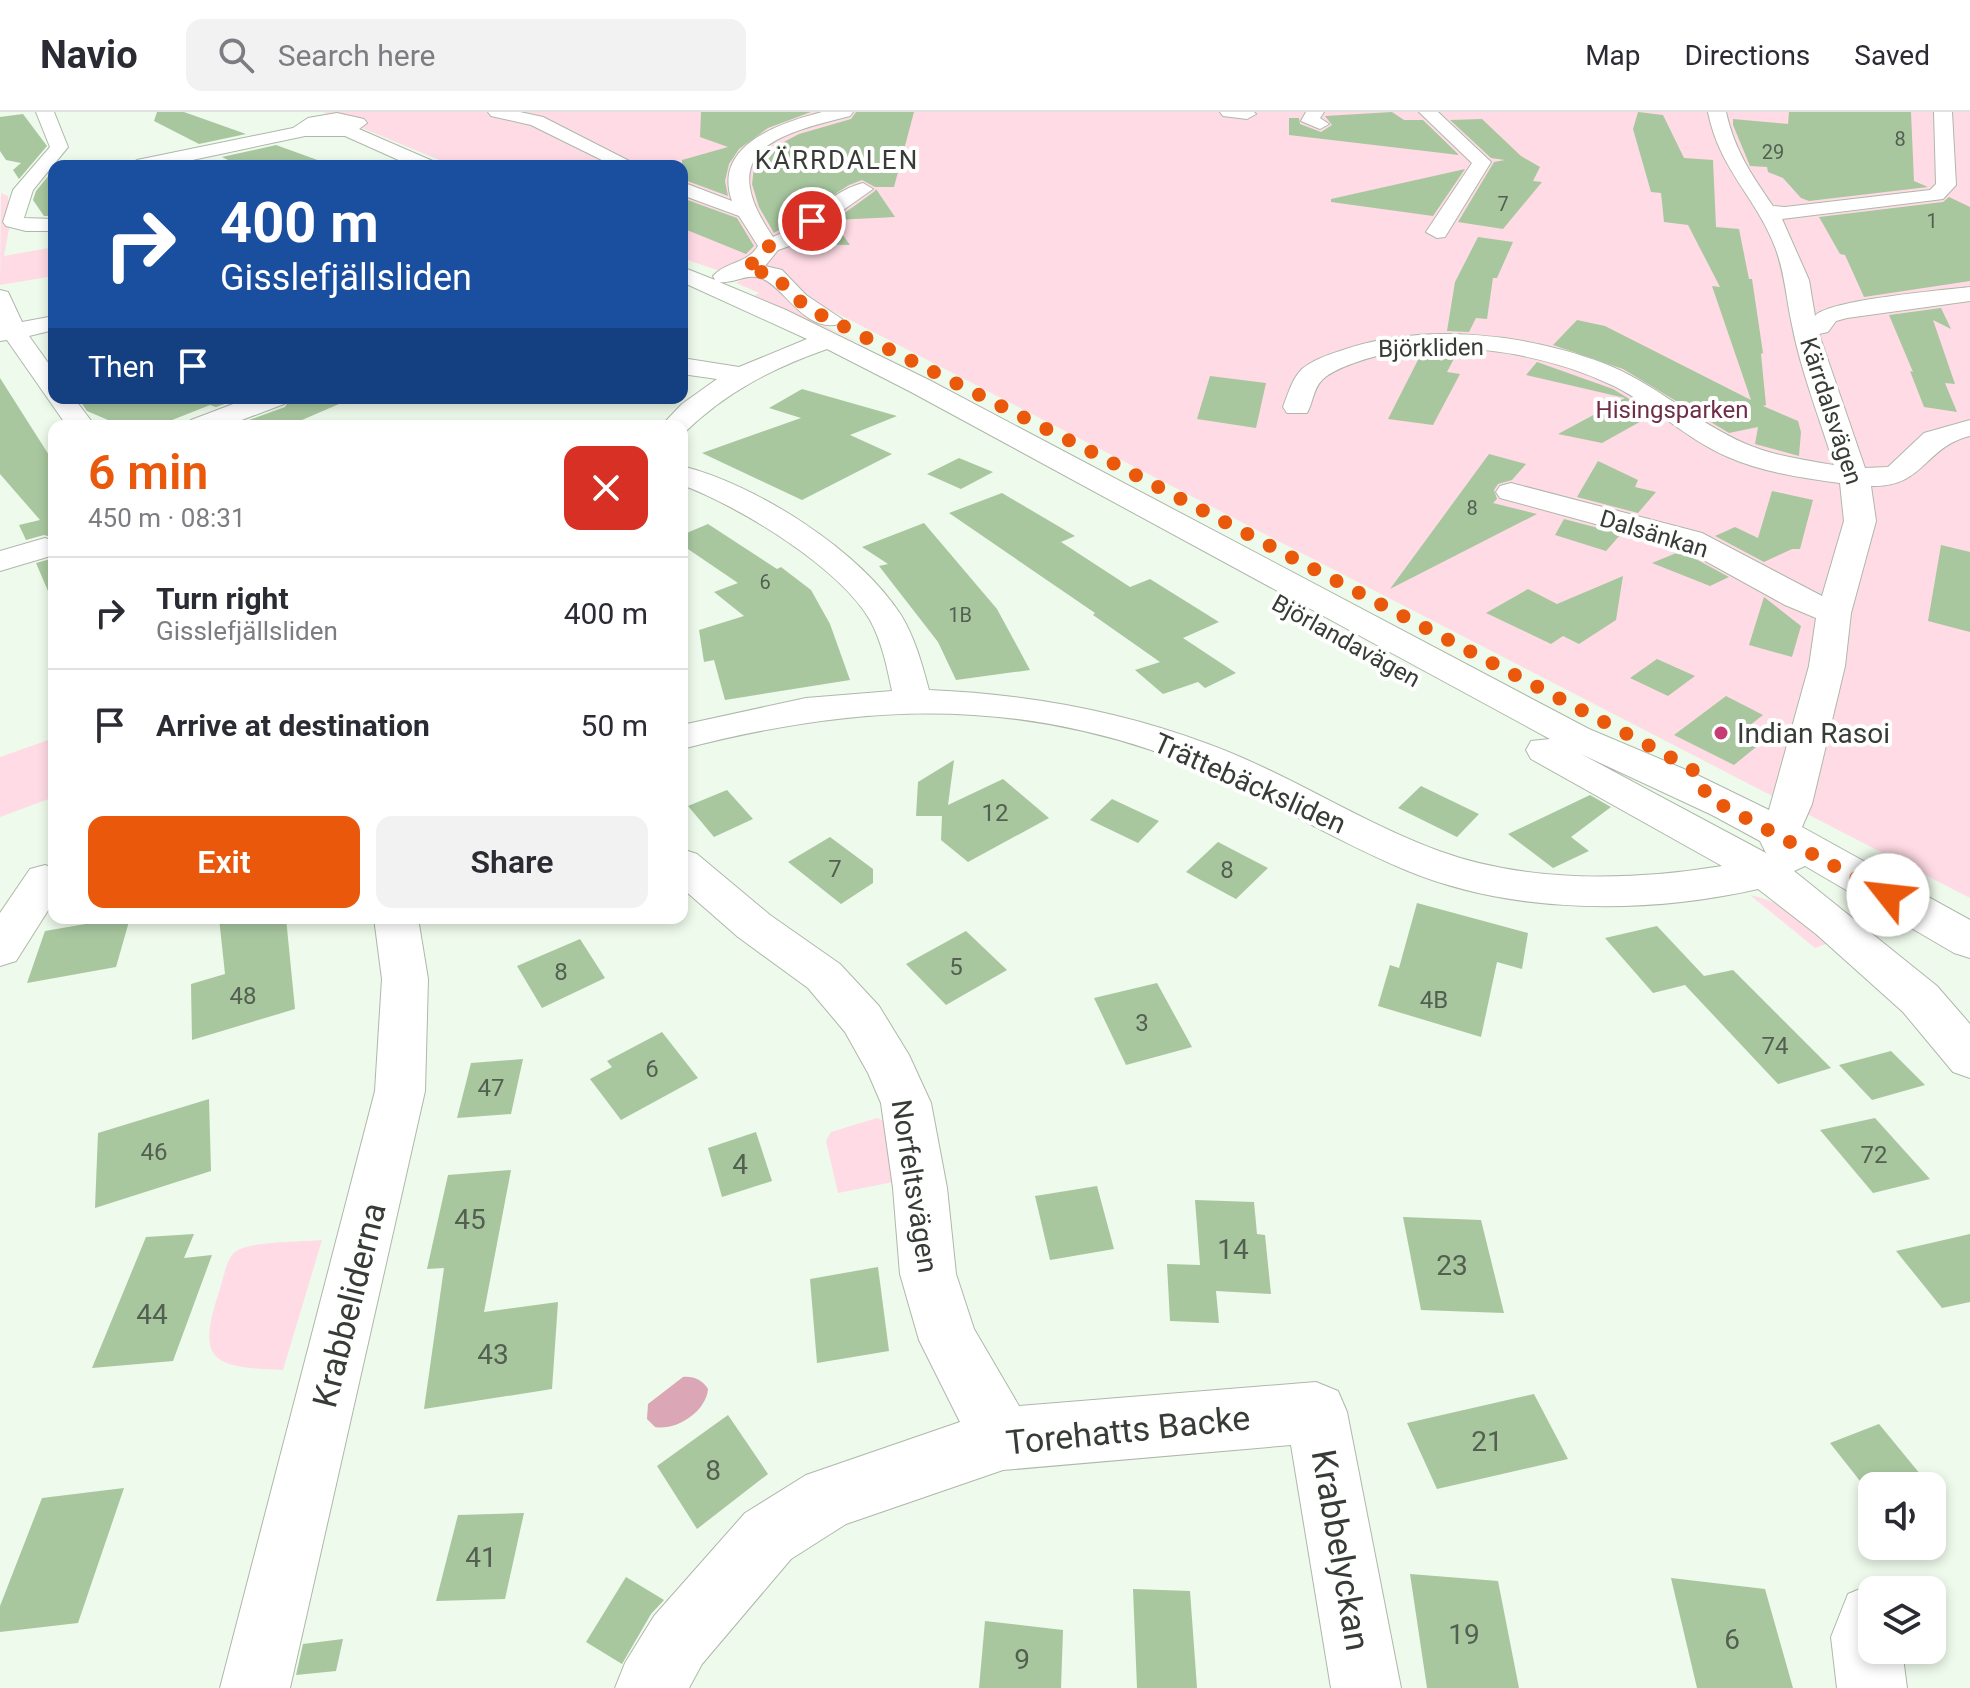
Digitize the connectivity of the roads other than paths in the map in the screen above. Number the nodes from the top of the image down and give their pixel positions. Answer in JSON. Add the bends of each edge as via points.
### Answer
{"nodes":[{"id":1,"x":45,"y":112,"type":"edge"},
{"id":2,"x":297,"y":112,"type":"edge"},
{"id":3,"x":497,"y":112,"type":"edge"},
{"id":4,"x":844,"y":112,"type":"edge"},
{"id":5,"x":1428,"y":112,"type":"edge"},
{"id":6,"x":1717,"y":112,"type":"edge"},
{"id":7,"x":1943,"y":112,"type":"edge"},
{"id":8,"x":279,"y":118,"type":"dead end"},
{"id":9,"x":311,"y":126,"type":"junction"},
{"id":10,"x":776,"y":133,"type":"junction"},
{"id":11,"x":825,"y":137,"type":"dead end"},
{"id":12,"x":276,"y":138,"type":"junction"},
{"id":13,"x":167,"y":160,"type":"edge"},
{"id":14,"x":414,"y":160,"type":"edge"},
{"id":15,"x":615,"y":160,"type":"edge"},
{"id":16,"x":1946,"y":176,"type":"junction"},
{"id":17,"x":1970,"y":179,"type":"edge"},
{"id":18,"x":48,"y":181,"type":"edge"},
{"id":19,"x":26,"y":184,"type":"junction"},
{"id":20,"x":0,"y":188,"type":"edge"},
{"id":21,"x":863,"y":189,"type":"dead end"},
{"id":22,"x":688,"y":190,"type":"edge"},
{"id":23,"x":746,"y":210,"type":"junction"},
{"id":24,"x":1767,"y":212,"type":"junction"},
{"id":25,"x":48,"y":225,"type":"edge"},
{"id":26,"x":1437,"y":232,"type":"dead end"},
{"id":27,"x":769,"y":246,"type":"junction"},
{"id":28,"x":745,"y":268,"type":"junction"},
{"id":29,"x":693,"y":278,"type":"edge"},
{"id":30,"x":1798,"y":280,"type":"junction"},
{"id":31,"x":1970,"y":294,"type":"edge"},
{"id":32,"x":0,"y":297,"type":"edge"},
{"id":33,"x":1871,"y":307,"type":"junction"},
{"id":34,"x":48,"y":324,"type":"edge"},
{"id":35,"x":1804,"y":325,"type":"junction"},
{"id":36,"x":7,"y":333,"type":"edge"},
{"id":37,"x":829,"y":340,"type":"junction"},
{"id":38,"x":688,"y":367,"type":"edge"},
{"id":39,"x":740,"y":375,"type":"junction"},
{"id":40,"x":48,"y":383,"type":"edge"},
{"id":41,"x":258,"y":404,"type":"edge"},
{"id":42,"x":1297,"y":407,"type":"dead end"},
{"id":43,"x":965,"y":410,"type":"junction"},
{"id":44,"x":217,"y":420,"type":"edge"},
{"id":45,"x":681,"y":420,"type":"edge"},
{"id":46,"x":1970,"y":428,"type":"edge"},
{"id":47,"x":1854,"y":476,"type":"junction"},
{"id":48,"x":688,"y":477,"type":"edge"},
{"id":49,"x":1511,"y":492,"type":"dead end"},
{"id":50,"x":45,"y":548,"type":"dead end"},
{"id":51,"x":0,"y":561,"type":"edge"},
{"id":52,"x":1834,"y":613,"type":"junction"},
{"id":53,"x":912,"y":698,"type":"junction"},
{"id":54,"x":688,"y":735,"type":"edge"},
{"id":55,"x":1575,"y":737,"type":"junction"},
{"id":56,"x":1707,"y":797,"type":"junction"},
{"id":57,"x":1778,"y":855,"type":"junction"},
{"id":58,"x":688,"y":869,"type":"edge"},
{"id":59,"x":48,"y":879,"type":"edge"},
{"id":60,"x":48,"y":882,"type":"edge"},
{"id":61,"x":0,"y":886,"type":"edge"},
{"id":62,"x":397,"y":924,"type":"edge"},
{"id":63,"x":1970,"y":941,"type":"edge"},
{"id":64,"x":0,"y":949,"type":"edge"},
{"id":65,"x":1970,"y":969,"type":"edge"},
{"id":66,"x":1970,"y":1058,"type":"edge"},
{"id":67,"x":1316,"y":1412,"type":"joint"},
{"id":68,"x":1003,"y":1439,"type":"junction"},
{"id":69,"x":1869,"y":1664,"type":"edge"},
{"id":70,"x":255,"y":1688,"type":"edge"},
{"id":71,"x":650,"y":1688,"type":"edge"},
{"id":72,"x":1366,"y":1688,"type":"edge"},
{"id":73,"x":1872,"y":1688,"type":"edge"}],
"edges":[{"from":1,"to":19,"type":"street","via":[[59,147]]},
{"from":2,"to":9,"type":"street"},
{"from":3,"to":15,"type":"street","via":[[537,121]]},
{"from":4,"to":10,"type":"street"},
{"from":5,"to":26,"type":"street","via":[[1482,162]]},
{"from":6,"to":24,"type":"street","name":"Kärrdalsvägen","via":[[1737,168]]},
{"from":7,"to":16,"type":"street"},
{"from":8,"to":12,"type":"street","via":[[265,132]]},
{"from":9,"to":12,"type":"street"},
{"from":9,"to":14,"type":"street","via":[[322,134],[346,130]]},
{"from":10,"to":11,"type":"street"},
{"from":10,"to":23,"type":"street","via":[[739,167]]},
{"from":12,"to":13,"type":"street"},
{"from":16,"to":17,"type":"street"},
{"from":16,"to":24,"type":"street","via":[[1941,192],[1930,196]]},
{"from":18,"to":19,"type":"street"},
{"from":19,"to":20,"type":"street"},
{"from":19,"to":25,"type":"street","via":[[13,222]]},
{"from":21,"to":27,"type":"street"},
{"from":22,"to":23,"type":"street"},
{"from":23,"to":27,"type":"street"},
{"from":24,"to":30,"type":"street","name":"Kärrdalsvägen"},
{"from":27,"to":28,"type":"street"},
{"from":28,"to":29,"type":"street"},
{"from":28,"to":56,"type":"street","name":"Björlandavägen","via":[[774,275],[821,315],[1661,752],[1698,773]]},
{"from":29,"to":37,"type":"street","name":"Björlandavägen"},
{"from":30,"to":33,"type":"street","via":[[1819,293]]},
{"from":30,"to":35,"type":"street","name":"Kärrdalsvägen"},
{"from":31,"to":33,"type":"street"},
{"from":32,"to":36,"type":"street"},
{"from":33,"to":35,"type":"street","via":[[1827,316],[1819,327]]},
{"from":34,"to":36,"type":"street"},
{"from":35,"to":47,"type":"street","name":"Kärrdalsvägen"},
{"from":36,"to":40,"type":"street"},
{"from":37,"to":39,"type":"street"},
{"from":37,"to":43,"type":"street","name":"Björlandavägen"},
{"from":38,"to":39,"type":"street"},
{"from":39,"to":45,"type":"street"},
{"from":41,"to":44,"type":"street"},
{"from":42,"to":47,"type":"street","name":"Björkliden","via":[[1307,380],[1319,368],[1369,348],[1417,343],[1496,348],[1566,358],[1623,380],[1736,451]]},
{"from":43,"to":55,"type":"street","name":"Björlandavägen"},
{"from":43,"to":57,"type":"street","name":"Björlandavägen","via":[[946,417]]},
{"from":46,"to":47,"type":"street","name":"Björkliden","via":[[1931,442],[1910,468],[1884,477]]},
{"from":47,"to":52,"type":"street","name":"Kärrdalsvägen","via":[[1860,521]]},
{"from":48,"to":53,"type":"street","via":[[771,516],[837,566],[885,617],[903,655]]},
{"from":49,"to":52,"type":"street","name":"Dalsänkan","via":[[1691,541],[1810,606]]},
{"from":50,"to":51,"type":"street"},
{"from":52,"to":57,"type":"street","name":"Kärrdalsvägen","via":[[1827,666]]},
{"from":53,"to":54,"type":"street","name":"Trättebäcksliden","via":[[753,717]]},
{"from":53,"to":57,"type":"street","name":"Trättebäcksliden","via":[[1017,707],[1165,742],[1424,861],[1504,883],[1577,891],[1687,888]]},
{"from":55,"to":56,"type":"street","name":"Björlandavägen"},
{"from":55,"to":57,"type":"street","name":"Björlandavägen"},
{"from":56,"to":57,"type":"street","name":"Björlandavägen"},
{"from":57,"to":63,"type":"street","name":"Björlandavägen"},
{"from":57,"to":65,"type":"street","name":"Björlandavägen"},
{"from":57,"to":66,"type":"street","via":[[1832,923],[1920,999]]},
{"from":58,"to":68,"type":"street","name":"Norfeltsvägen","via":[[824,976],[862,1019],[891,1069],[906,1103],[928,1274],[944,1327]]},
{"from":59,"to":61,"type":"street"},
{"from":60,"to":64,"type":"street"},
{"from":62,"to":70,"type":"street","name":"Krabbeliderna","via":[[405,979],[400,1091]]},
{"from":67,"to":68,"type":"street","name":"Torehatts Backe"},
{"from":67,"to":72,"type":"street","name":"Krabbelyckan"},
{"from":68,"to":71,"type":"street","name":"Torehatts Backe","via":[[829,1498],[768,1536],[678,1640]]},
{"from":69,"to":73,"type":"street"}]}
